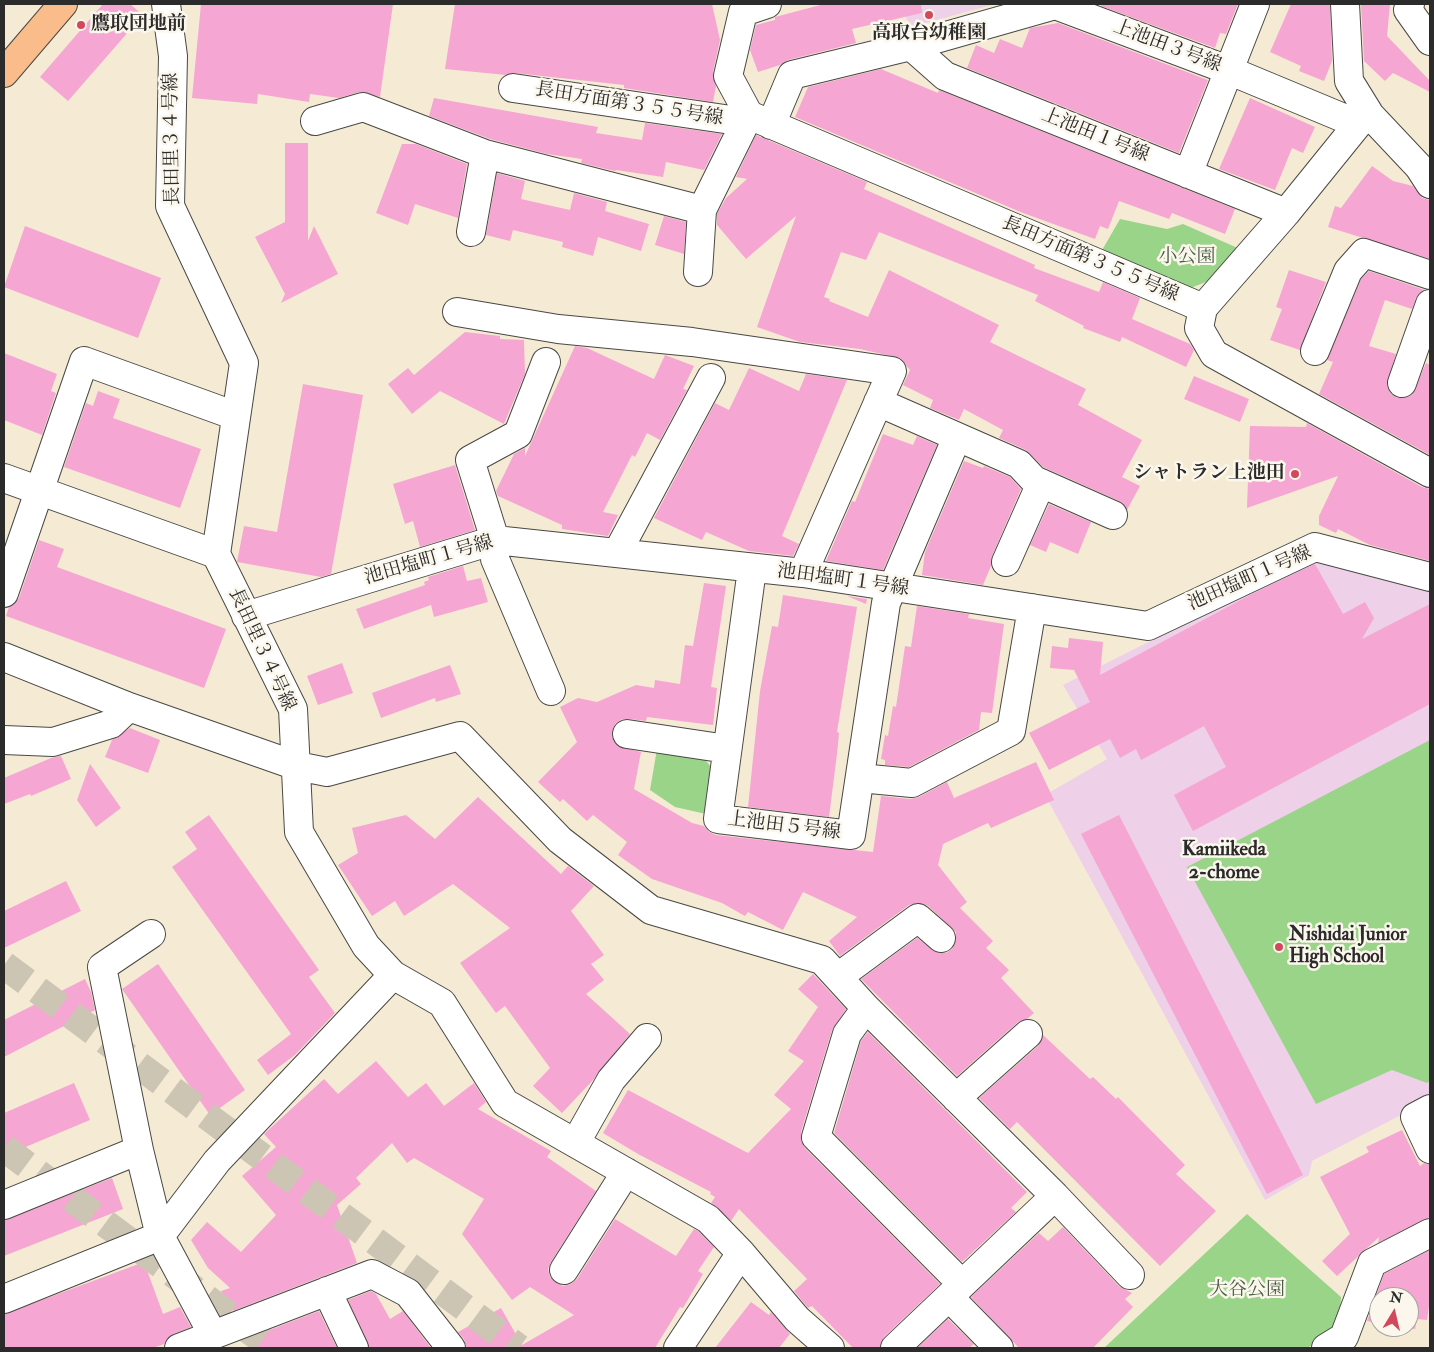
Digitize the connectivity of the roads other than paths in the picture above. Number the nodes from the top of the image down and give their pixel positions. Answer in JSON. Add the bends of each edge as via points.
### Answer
{"nodes":[{"id":1,"x":63,"y":4,"type":"edge"},
{"id":2,"x":166,"y":4,"type":"edge"},
{"id":3,"x":767,"y":4,"type":"edge"},
{"id":4,"x":1056,"y":4,"type":"edge"},
{"id":5,"x":1255,"y":4,"type":"edge"},
{"id":6,"x":1346,"y":4,"type":"edge"},
{"id":7,"x":1410,"y":4,"type":"edge"},
{"id":8,"x":1430,"y":41,"type":"edge"},
{"id":9,"x":911,"y":46,"type":"junction"},
{"id":10,"x":1228,"y":70,"type":"junction"},
{"id":11,"x":4,"y":73,"type":"edge"},
{"id":12,"x":513,"y":88,"type":"dead end"},
{"id":13,"x":1364,"y":120,"type":"junction"},
{"id":14,"x":315,"y":121,"type":"dead end"},
{"id":15,"x":755,"y":121,"type":"junction"},
{"id":16,"x":485,"y":154,"type":"junction"},
{"id":17,"x":1188,"y":174,"type":"junction"},
{"id":18,"x":1430,"y":184,"type":"edge"},
{"id":19,"x":702,"y":210,"type":"junction"},
{"id":20,"x":1286,"y":213,"type":"junction"},
{"id":21,"x":471,"y":232,"type":"dead end"},
{"id":22,"x":698,"y":272,"type":"dead end"},
{"id":23,"x":1430,"y":276,"type":"edge"},
{"id":24,"x":1430,"y":304,"type":"edge"},
{"id":25,"x":1203,"y":308,"type":"junction"},
{"id":26,"x":457,"y":312,"type":"dead end"},
{"id":27,"x":1315,"y":351,"type":"dead end"},
{"id":28,"x":546,"y":362,"type":"dead end"},
{"id":29,"x":711,"y":378,"type":"dead end"},
{"id":30,"x":1402,"y":383,"type":"dead end"},
{"id":31,"x":878,"y":402,"type":"junction"},
{"id":32,"x":236,"y":416,"type":"junction"},
{"id":33,"x":957,"y":437,"type":"junction"},
{"id":34,"x":1430,"y":473,"type":"edge"},
{"id":35,"x":4,"y":478,"type":"edge"},
{"id":36,"x":1040,"y":483,"type":"junction"},
{"id":37,"x":39,"y":491,"type":"junction"},
{"id":38,"x":1113,"y":515,"type":"dead end"},
{"id":39,"x":495,"y":540,"type":"junction"},
{"id":40,"x":618,"y":553,"type":"junction"},
{"id":41,"x":216,"y":554,"type":"junction"},
{"id":42,"x":1006,"y":562,"type":"dead end"},
{"id":43,"x":752,"y":569,"type":"junction"},
{"id":44,"x":803,"y":573,"type":"junction"},
{"id":45,"x":1430,"y":576,"type":"edge"},
{"id":46,"x":893,"y":587,"type":"junction"},
{"id":47,"x":4,"y":594,"type":"edge"},
{"id":48,"x":1032,"y":608,"type":"junction"},
{"id":49,"x":246,"y":616,"type":"junction"},
{"id":50,"x":4,"y":657,"type":"edge"},
{"id":51,"x":551,"y":691,"type":"dead end"},
{"id":52,"x":129,"y":707,"type":"junction"},
{"id":53,"x":628,"y":734,"type":"dead end"},
{"id":54,"x":4,"y":740,"type":"edge"},
{"id":55,"x":727,"y":749,"type":"junction"},
{"id":56,"x":297,"y":766,"type":"junction"},
{"id":57,"x":860,"y":778,"type":"junction"},
{"id":58,"x":151,"y":934,"type":"dead end"},
{"id":59,"x":941,"y":938,"type":"dead end"},
{"id":60,"x":830,"y":968,"type":"junction"},
{"id":61,"x":393,"y":975,"type":"junction"},
{"id":62,"x":866,"y":1008,"type":"junction"},
{"id":63,"x":1028,"y":1034,"type":"dead end"},
{"id":64,"x":646,"y":1038,"type":"dead end"},
{"id":65,"x":956,"y":1098,"type":"junction"},
{"id":66,"x":1430,"y":1108,"type":"edge"},
{"id":67,"x":576,"y":1142,"type":"junction"},
{"id":68,"x":1430,"y":1149,"type":"edge"},
{"id":69,"x":139,"y":1150,"type":"junction"},
{"id":70,"x":626,"y":1172,"type":"junction"},
{"id":71,"x":1055,"y":1196,"type":"junction"},
{"id":72,"x":4,"y":1205,"type":"edge"},
{"id":73,"x":1430,"y":1232,"type":"edge"},
{"id":74,"x":160,"y":1236,"type":"junction"},
{"id":75,"x":741,"y":1253,"type":"junction"},
{"id":76,"x":564,"y":1270,"type":"dead end"},
{"id":77,"x":1130,"y":1276,"type":"dead end"},
{"id":78,"x":956,"y":1290,"type":"junction"},
{"id":79,"x":327,"y":1291,"type":"junction"},
{"id":80,"x":4,"y":1299,"type":"edge"},
{"id":81,"x":212,"y":1335,"type":"junction"},
{"id":82,"x":180,"y":1348,"type":"edge"},
{"id":83,"x":354,"y":1348,"type":"edge"},
{"id":84,"x":452,"y":1348,"type":"edge"},
{"id":85,"x":678,"y":1348,"type":"edge"},
{"id":86,"x":830,"y":1348,"type":"edge"},
{"id":87,"x":895,"y":1348,"type":"edge"},
{"id":88,"x":999,"y":1348,"type":"edge"},
{"id":89,"x":1326,"y":1348,"type":"edge"}],
"edges":[{"from":1,"to":11,"type":"main road"},
{"from":2,"to":32,"type":"street","name":"長田里３４号線","via":[[173,56],[170,206],[244,362]]},
{"from":3,"to":15,"type":"street","via":[[743,12],[728,76]]},
{"from":4,"to":9,"type":"street","name":"上池田３号線"},
{"from":4,"to":10,"type":"street","name":"上池田３号線"},
{"from":5,"to":10,"type":"street"},
{"from":6,"to":13,"type":"street","via":[[1349,81]]},
{"from":7,"to":8,"type":"street","via":[[1408,10]]},
{"from":9,"to":15,"type":"street","name":"上池田３号線","via":[[792,75]]},
{"from":9,"to":17,"type":"street","name":"上池田１号線","via":[[945,76]]},
{"from":10,"to":13,"type":"street","name":"上池田３号線"},
{"from":10,"to":17,"type":"street"},
{"from":12,"to":15,"type":"street","name":"長田方面第３５５号線"},
{"from":13,"to":18,"type":"street","via":[[1419,167]]},
{"from":13,"to":20,"type":"street","name":"長田方面第３５５号線"},
{"from":14,"to":16,"type":"street","via":[[363,107]]},
{"from":15,"to":19,"type":"street","name":"長田方面第３５５号線"},
{"from":15,"to":25,"type":"street","name":"長田方面第３５５号線"},
{"from":16,"to":19,"type":"street"},
{"from":16,"to":21,"type":"street"},
{"from":17,"to":20,"type":"street","name":"上池田１号線"},
{"from":19,"to":22,"type":"street","name":"長田方面第３５５号線"},
{"from":20,"to":25,"type":"street","name":"長田方面第３５５号線"},
{"from":23,"to":27,"type":"street","via":[[1364,253],[1348,271]]},
{"from":24,"to":30,"type":"street"},
{"from":25,"to":34,"type":"street","via":[[1200,328],[1214,354]]},
{"from":26,"to":31,"type":"street","via":[[892,371]]},
{"from":28,"to":39,"type":"street","via":[[518,434],[470,460]]},
{"from":29,"to":40,"type":"street"},
{"from":31,"to":33,"type":"street"},
{"from":31,"to":44,"type":"street"},
{"from":32,"to":37,"type":"street","via":[[84,361]]},
{"from":32,"to":41,"type":"street","name":"長田里３４号線"},
{"from":33,"to":36,"type":"street","via":[[1019,464]]},
{"from":33,"to":46,"type":"street","name":"上池田５号線"},
{"from":35,"to":37,"type":"street"},
{"from":36,"to":38,"type":"street"},
{"from":36,"to":42,"type":"street"},
{"from":37,"to":41,"type":"street"},
{"from":37,"to":47,"type":"street"},
{"from":39,"to":40,"type":"street","name":"池田塩町１号線"},
{"from":39,"to":49,"type":"street","name":"池田塩町１号線"},
{"from":39,"to":51,"type":"street","via":[[495,559]]},
{"from":40,"to":43,"type":"street","name":"池田塩町１号線"},
{"from":41,"to":49,"type":"street","name":"長田里３４号線"},
{"from":43,"to":44,"type":"street","name":"池田塩町１号線"},
{"from":43,"to":55,"type":"street","name":"上池田５号線"},
{"from":44,"to":46,"type":"street","name":"池田塩町１号線"},
{"from":45,"to":48,"type":"street","name":"池田塩町１号線","via":[[1315,547],[1148,626]]},
{"from":46,"to":48,"type":"street","name":"池田塩町１号線"},
{"from":46,"to":57,"type":"street","name":"上池田５号線","via":[[886,603]]},
{"from":48,"to":57,"type":"street","via":[[1011,731],[912,783]]},
{"from":49,"to":56,"type":"street","name":"長田里３４号線","via":[[293,709]]},
{"from":50,"to":52,"type":"street"},
{"from":52,"to":54,"type":"street","via":[[111,724],[52,742]]},
{"from":52,"to":56,"type":"street"},
{"from":53,"to":55,"type":"street"},
{"from":55,"to":57,"type":"street","name":"上池田５号線","via":[[718,819],[851,835]]},
{"from":56,"to":60,"type":"street","via":[[327,772],[460,736],[560,840],[651,910]]},
{"from":56,"to":61,"type":"street","name":"長田里３４号線","via":[[299,832],[366,946]]},
{"from":58,"to":69,"type":"street","via":[[102,967]]},
{"from":59,"to":60,"type":"street","via":[[918,918]]},
{"from":60,"to":62,"type":"street"},
{"from":61,"to":67,"type":"street","name":"長田里３４号線","via":[[442,1003],[505,1103]]},
{"from":61,"to":74,"type":"street","via":[[217,1161]]},
{"from":62,"to":65,"type":"street"},
{"from":62,"to":78,"type":"street","via":[[847,1034],[816,1138]]},
{"from":63,"to":65,"type":"street"},
{"from":64,"to":67,"type":"street","via":[[611,1080]]},
{"from":65,"to":71,"type":"street"},
{"from":66,"to":68,"type":"street","via":[[1415,1117]]},
{"from":67,"to":70,"type":"street","name":"長田里３４号線"},
{"from":69,"to":72,"type":"street"},
{"from":69,"to":74,"type":"street"},
{"from":70,"to":75,"type":"street","name":"長田里３４号線","via":[[708,1219]]},
{"from":70,"to":76,"type":"street"},
{"from":71,"to":77,"type":"street"},
{"from":71,"to":78,"type":"street"},
{"from":73,"to":89,"type":"street","via":[[1372,1263],[1344,1337]]},
{"from":74,"to":80,"type":"street"},
{"from":74,"to":81,"type":"street"},
{"from":75,"to":85,"type":"street"},
{"from":75,"to":86,"type":"street","name":"長田里３４号線","via":[[796,1319]]},
{"from":78,"to":87,"type":"street"},
{"from":78,"to":88,"type":"street"},
{"from":79,"to":81,"type":"street"},
{"from":79,"to":83,"type":"street"},
{"from":79,"to":84,"type":"street","via":[[372,1274],[408,1293]]},
{"from":81,"to":82,"type":"street"}]}
